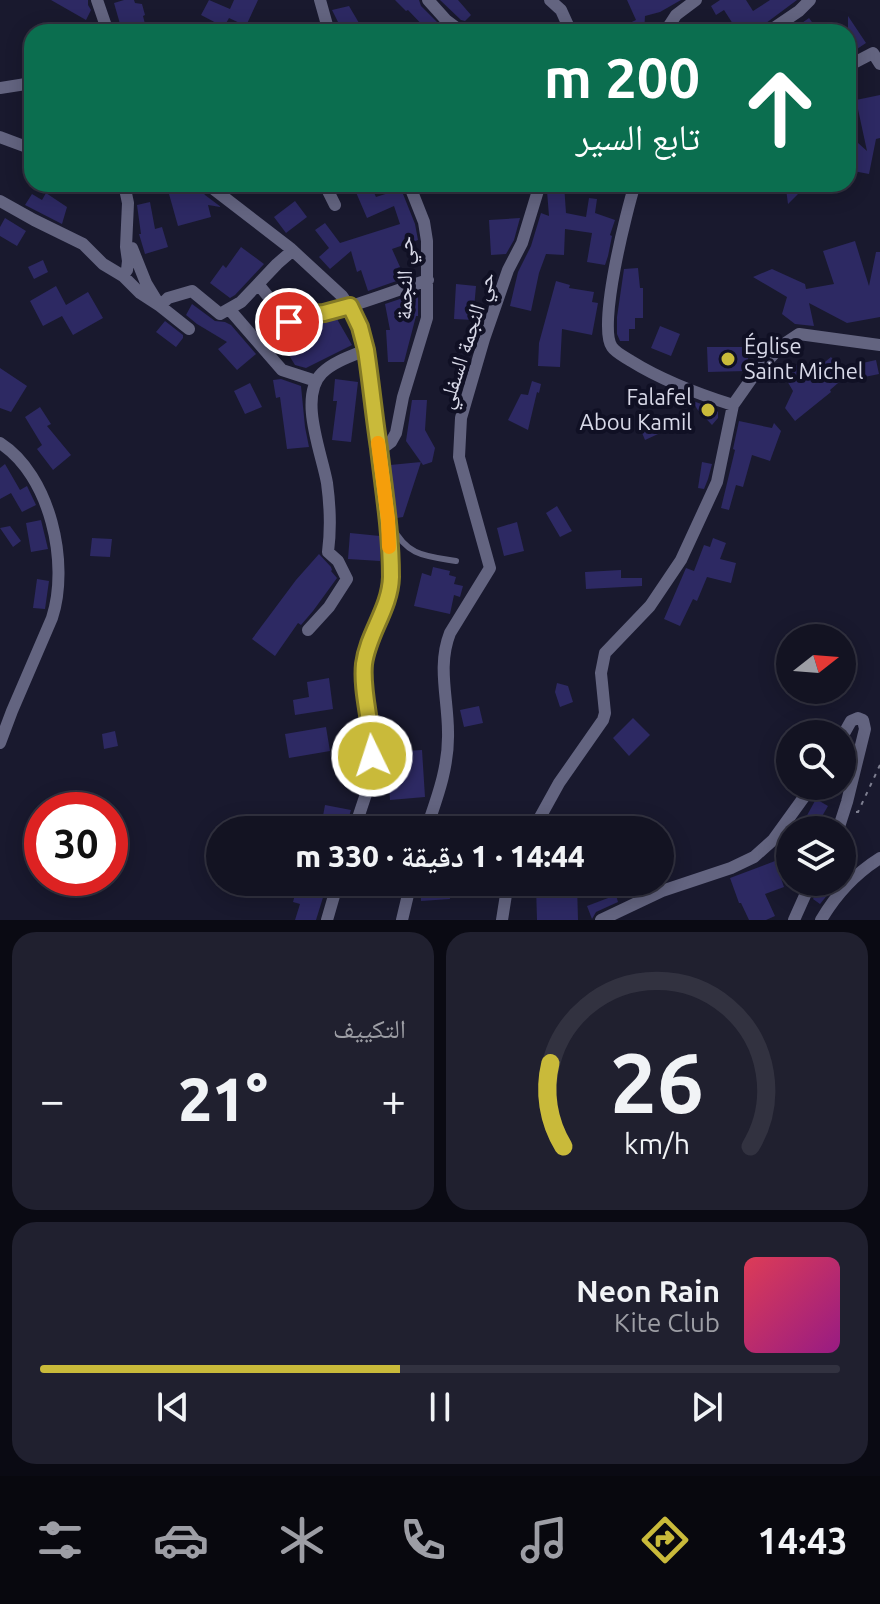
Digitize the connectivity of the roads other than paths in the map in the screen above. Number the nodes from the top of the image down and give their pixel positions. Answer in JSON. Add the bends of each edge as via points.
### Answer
{"nodes":[{"id":1,"x":97,"y":0,"type":"edge"},
{"id":2,"x":320,"y":0,"type":"edge"},
{"id":3,"x":428,"y":0,"type":"edge"},
{"id":4,"x":550,"y":0,"type":"edge"},
{"id":5,"x":696,"y":0,"type":"edge"},
{"id":6,"x":810,"y":0,"type":"edge"},
{"id":7,"x":105,"y":24,"type":"edge"},
{"id":8,"x":327,"y":24,"type":"edge"},
{"id":9,"x":451,"y":24,"type":"edge"},
{"id":10,"x":567,"y":24,"type":"edge"},
{"id":11,"x":670,"y":24,"type":"edge"},
{"id":12,"x":780,"y":24,"type":"edge"},
{"id":13,"x":856,"y":62,"type":"edge"},
{"id":14,"x":880,"y":64,"type":"edge"},
{"id":15,"x":24,"y":84,"type":"edge"},
{"id":16,"x":0,"y":88,"type":"edge"},
{"id":17,"x":0,"y":137,"type":"edge"},
{"id":18,"x":24,"y":146,"type":"edge"},
{"id":19,"x":126,"y":192,"type":"edge"},
{"id":20,"x":217,"y":192,"type":"edge"},
{"id":21,"x":328,"y":192,"type":"edge"},
{"id":22,"x":412,"y":192,"type":"edge"},
{"id":23,"x":538,"y":192,"type":"edge"},
{"id":24,"x":633,"y":192,"type":"edge"},
{"id":25,"x":0,"y":201,"type":"edge"},
{"id":26,"x":335,"y":205,"type":"dead end"},
{"id":27,"x":127,"y":234,"type":"junction"},
{"id":28,"x":292,"y":251,"type":"junction"},
{"id":29,"x":123,"y":276,"type":"junction"},
{"id":30,"x":428,"y":280,"type":"junction"},
{"id":31,"x":258,"y":284,"type":"junction"},
{"id":32,"x":160,"y":306,"type":"junction"},
{"id":33,"x":350,"y":306,"type":"junction"},
{"id":34,"x":229,"y":309,"type":"junction"},
{"id":35,"x":189,"y":329,"type":"dead end"},
{"id":36,"x":880,"y":345,"type":"edge"},
{"id":37,"x":366,"y":350,"type":"junction"},
{"id":38,"x":316,"y":381,"type":"junction"},
{"id":39,"x":733,"y":405,"type":"junction"},
{"id":40,"x":0,"y":443,"type":"edge"},
{"id":41,"x":378,"y":445,"type":"junction"},
{"id":42,"x":388,"y":519,"type":"junction"},
{"id":43,"x":456,"y":561,"type":"dead end"},
{"id":44,"x":308,"y":630,"type":"dead end"},
{"id":45,"x":853,"y":720,"type":"edge"},
{"id":46,"x":0,"y":743,"type":"edge"},
{"id":47,"x":856,"y":764,"type":"edge"},
{"id":48,"x":802,"y":800,"type":"edge"},
{"id":49,"x":358,"y":816,"type":"edge"},
{"id":50,"x":431,"y":816,"type":"edge"},
{"id":51,"x":541,"y":816,"type":"edge"},
{"id":52,"x":880,"y":858,"type":"edge"},
{"id":53,"x":334,"y":896,"type":"edge"},
{"id":54,"x":408,"y":896,"type":"edge"},
{"id":55,"x":506,"y":896,"type":"edge"},
{"id":56,"x":805,"y":896,"type":"edge"},
{"id":57,"x":327,"y":920,"type":"edge"},
{"id":58,"x":402,"y":920,"type":"edge"},
{"id":59,"x":502,"y":920,"type":"edge"},
{"id":60,"x":601,"y":920,"type":"edge"},
{"id":61,"x":794,"y":920,"type":"edge"},
{"id":62,"x":821,"y":920,"type":"edge"}],
"edges":[{"from":1,"to":7,"type":"street"},
{"from":2,"to":8,"type":"street"},
{"from":3,"to":9,"type":"street"},
{"from":4,"to":10,"type":"street"},
{"from":5,"to":11,"type":"street"},
{"from":6,"to":12,"type":"street"},
{"from":13,"to":14,"type":"street","via":[[873,53]]},
{"from":15,"to":16,"type":"street"},
{"from":17,"to":18,"type":"street"},
{"from":19,"to":27,"type":"street"},
{"from":20,"to":28,"type":"street"},
{"from":21,"to":26,"type":"street"},
{"from":22,"to":30,"type":"street","name":"حي النجمة","via":[[424,222]]},
{"from":23,"to":50,"type":"street","name":"حي النجمة السفلي","via":[[461,418],[459,457],[490,568],[446,643],[446,759]]},
{"from":24,"to":39,"type":"street","via":[[610,294],[611,346],[654,375]]},
{"from":25,"to":29,"type":"street","via":[[83,244]]},
{"from":27,"to":29,"type":"street","via":[[128,266]]},
{"from":27,"to":32,"type":"street"},
{"from":28,"to":31,"type":"street"},
{"from":28,"to":33,"type":"street"},
{"from":29,"to":32,"type":"street"},
{"from":30,"to":33,"type":"street"},
{"from":30,"to":41,"type":"street","name":"حي النجمة","via":[[427,318],[396,433],[387,445]]},
{"from":31,"to":33,"type":"street","via":[[289,322]]},
{"from":31,"to":34,"type":"street"},
{"from":32,"to":34,"type":"street","via":[[192,291],[220,314]]},
{"from":32,"to":35,"type":"street"},
{"from":33,"to":37,"type":"street"},
{"from":34,"to":38,"type":"street","via":[[282,370]]},
{"from":36,"to":39,"type":"street","via":[[799,334],[768,358]]},
{"from":37,"to":38,"type":"street","via":[[331,366]]},
{"from":37,"to":41,"type":"street"},
{"from":38,"to":44,"type":"street","via":[[312,403],[327,485],[328,552],[347,579]]},
{"from":39,"to":51,"type":"street","via":[[717,482],[685,551],[650,606],[605,653],[603,720]]},
{"from":40,"to":46,"type":"street","via":[[21,460],[41,490],[59,580],[52,618]]},
{"from":41,"to":42,"type":"street"},
{"from":42,"to":43,"type":"lane","via":[[408,549]]},
{"from":42,"to":49,"type":"street","via":[[390,588],[364,666],[371,775]]},
{"from":45,"to":47,"type":"street","via":[[863,720],[865,729]]},
{"from":48,"to":60,"type":"street","via":[[754,857]]},
{"from":52,"to":62,"type":"street","via":[[849,883]]},
{"from":53,"to":57,"type":"street"},
{"from":54,"to":58,"type":"street"},
{"from":55,"to":59,"type":"street"},
{"from":56,"to":61,"type":"street"}]}
